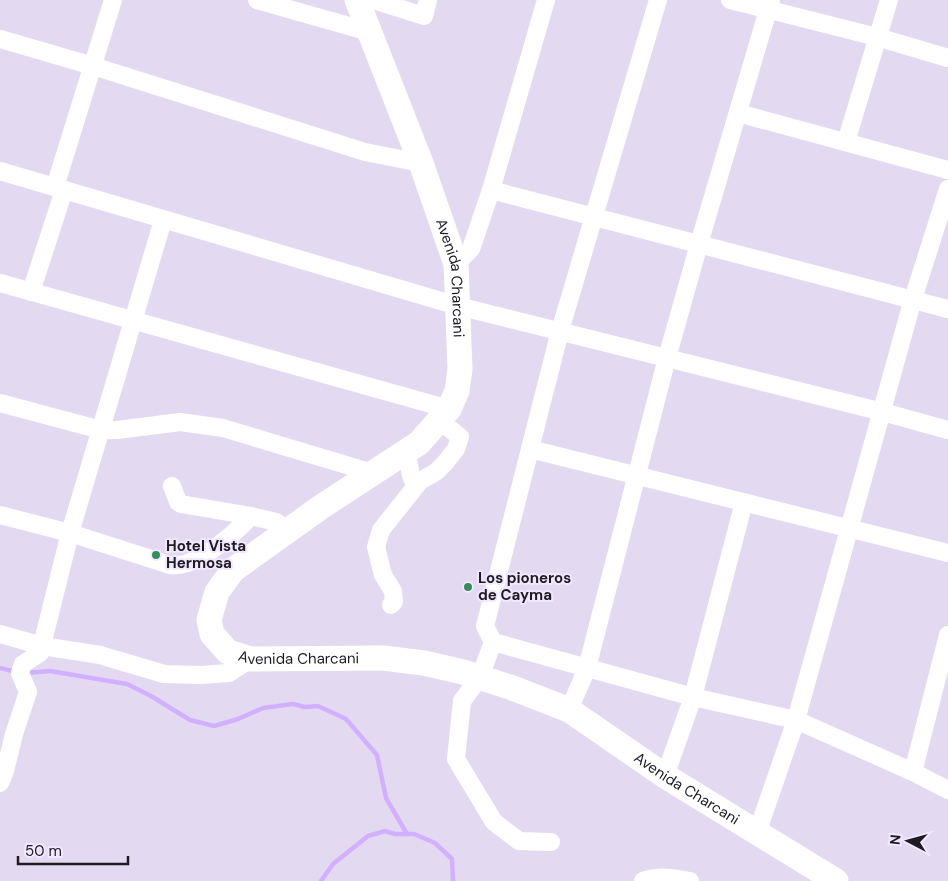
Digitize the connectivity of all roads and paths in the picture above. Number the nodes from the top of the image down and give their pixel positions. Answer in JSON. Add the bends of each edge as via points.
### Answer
{"nodes":[{"id":1,"x":113,"y":0,"type":"edge"},
{"id":2,"x":257,"y":0,"type":"edge"},
{"id":3,"x":357,"y":0,"type":"edge"},
{"id":4,"x":373,"y":0,"type":"edge"},
{"id":5,"x":428,"y":0,"type":"edge"},
{"id":6,"x":546,"y":0,"type":"edge"},
{"id":7,"x":658,"y":0,"type":"edge"},
{"id":8,"x":730,"y":0,"type":"edge"},
{"id":9,"x":889,"y":0,"type":"edge"},
{"id":10,"x":769,"y":4,"type":"edge"},
{"id":11,"x":370,"y":32,"type":"junction"},
{"id":12,"x":877,"y":37,"type":"junction"},
{"id":13,"x":0,"y":39,"type":"edge"},
{"id":14,"x":948,"y":58,"type":"edge"},
{"id":15,"x":93,"y":66,"type":"junction"},
{"id":16,"x":738,"y":113,"type":"junction"},
{"id":17,"x":846,"y":142,"type":"junction"},
{"id":18,"x":421,"y":163,"type":"junction"},
{"id":19,"x":948,"y":170,"type":"edge"},
{"id":20,"x":0,"y":172,"type":"edge"},
{"id":21,"x":59,"y":189,"type":"junction"},
{"id":22,"x":948,"y":189,"type":"edge"},
{"id":23,"x":491,"y":190,"type":"junction"},
{"id":24,"x":594,"y":217,"type":"junction"},
{"id":25,"x":163,"y":220,"type":"junction"},
{"id":26,"x":698,"y":244,"type":"junction"},
{"id":27,"x":456,"y":264,"type":"junction"},
{"id":28,"x":0,"y":283,"type":"edge"},
{"id":29,"x":31,"y":292,"type":"junction"},
{"id":30,"x":913,"y":299,"type":"junction"},
{"id":31,"x":458,"y":306,"type":"junction"},
{"id":32,"x":948,"y":309,"type":"edge"},
{"id":33,"x":133,"y":320,"type":"junction"},
{"id":34,"x":560,"y":331,"type":"junction"},
{"id":35,"x":667,"y":358,"type":"junction"},
{"id":36,"x":0,"y":403,"type":"edge"},
{"id":37,"x":883,"y":412,"type":"junction"},
{"id":38,"x":444,"y":414,"type":"junction"},
{"id":39,"x":101,"y":430,"type":"junction"},
{"id":40,"x":948,"y":430,"type":"edge"},
{"id":41,"x":530,"y":449,"type":"junction"},
{"id":42,"x":406,"y":452,"type":"junction"},
{"id":43,"x":373,"y":473,"type":"junction"},
{"id":44,"x":637,"y":476,"type":"junction"},
{"id":45,"x":172,"y":486,"type":"dead end"},
{"id":46,"x":416,"y":486,"type":"junction"},
{"id":47,"x":744,"y":502,"type":"junction"},
{"id":48,"x":0,"y":515,"type":"edge"},
{"id":49,"x":251,"y":516,"type":"junction"},
{"id":50,"x":850,"y":529,"type":"junction"},
{"id":51,"x":289,"y":531,"type":"junction"},
{"id":52,"x":70,"y":533,"type":"junction"},
{"id":53,"x":948,"y":553,"type":"edge"},
{"id":54,"x":391,"y":605,"type":"dead end"},
{"id":55,"x":0,"y":634,"type":"edge"},
{"id":56,"x":948,"y":635,"type":"edge"},
{"id":57,"x":493,"y":642,"type":"junction"},
{"id":58,"x":42,"y":646,"type":"junction"},
{"id":59,"x":252,"y":659,"type":"junction"},
{"id":60,"x":587,"y":668,"type":"junction"},
{"id":61,"x":480,"y":677,"type":"junction"},
{"id":62,"x":693,"y":698,"type":"junction"},
{"id":63,"x":569,"y":710,"type":"junction"},
{"id":64,"x":796,"y":720,"type":"junction"},
{"id":65,"x":7,"y":733,"type":"edge"},
{"id":66,"x":913,"y":772,"type":"junction"},
{"id":67,"x":665,"y":776,"type":"junction"},
{"id":68,"x":0,"y":783,"type":"edge"},
{"id":69,"x":948,"y":790,"type":"edge"},
{"id":70,"x":757,"y":833,"type":"junction"},
{"id":71,"x":551,"y":842,"type":"dead end"},
{"id":72,"x":643,"y":881,"type":"edge"},
{"id":73,"x":690,"y":881,"type":"edge"},
{"id":74,"x":836,"y":881,"type":"edge"}],
"edges":[{"from":1,"to":15,"type":"street"},
{"from":2,"to":11,"type":"street"},
{"from":3,"to":11,"type":"main road","name":"Avenida Charcani"},
{"from":4,"to":5,"type":"street","via":[[424,16]]},
{"from":6,"to":23,"type":"street"},
{"from":7,"to":24,"type":"street"},
{"from":8,"to":10,"type":"street"},
{"from":9,"to":12,"type":"street"},
{"from":10,"to":12,"type":"street"},
{"from":10,"to":16,"type":"street"},
{"from":11,"to":18,"type":"main road","name":"Avenida Charcani"},
{"from":12,"to":14,"type":"street"},
{"from":12,"to":17,"type":"street"},
{"from":13,"to":15,"type":"street"},
{"from":15,"to":18,"type":"street","via":[[365,152]]},
{"from":15,"to":21,"type":"street"},
{"from":16,"to":17,"type":"street"},
{"from":16,"to":26,"type":"street"},
{"from":17,"to":19,"type":"street"},
{"from":18,"to":27,"type":"main road","name":"Avenida Charcani"},
{"from":20,"to":21,"type":"street"},
{"from":21,"to":25,"type":"street"},
{"from":21,"to":29,"type":"street"},
{"from":22,"to":30,"type":"street"},
{"from":23,"to":24,"type":"street"},
{"from":23,"to":27,"type":"street","via":[[470,249]]},
{"from":24,"to":26,"type":"street"},
{"from":24,"to":34,"type":"street"},
{"from":25,"to":31,"type":"street"},
{"from":25,"to":33,"type":"street"},
{"from":26,"to":30,"type":"street"},
{"from":26,"to":35,"type":"street"},
{"from":27,"to":31,"type":"main road","name":"Avenida Charcani"},
{"from":28,"to":29,"type":"street"},
{"from":29,"to":33,"type":"street"},
{"from":30,"to":32,"type":"street"},
{"from":30,"to":37,"type":"street"},
{"from":31,"to":34,"type":"street"},
{"from":31,"to":38,"type":"main road","name":"Avenida Charcani","via":[[460,369],[457,391]]},
{"from":33,"to":38,"type":"street"},
{"from":33,"to":39,"type":"street"},
{"from":34,"to":35,"type":"street"},
{"from":34,"to":41,"type":"street"},
{"from":35,"to":37,"type":"street"},
{"from":35,"to":44,"type":"street"},
{"from":36,"to":39,"type":"street"},
{"from":37,"to":40,"type":"street"},
{"from":37,"to":50,"type":"street"},
{"from":38,"to":42,"type":"main road","name":"Avenida Charcani","via":[[419,443]]},
{"from":38,"to":46,"type":"street","via":[[460,437],[456,450],[436,472]]},
{"from":39,"to":43,"type":"street","via":[[180,422],[223,428]]},
{"from":39,"to":52,"type":"street"},
{"from":41,"to":44,"type":"street"},
{"from":41,"to":57,"type":"street","via":[[484,626]]},
{"from":42,"to":43,"type":"main road","name":"Avenida Charcani"},
{"from":42,"to":46,"type":"street","via":[[411,480]]},
{"from":43,"to":51,"type":"main road","name":"Avenida Charcani"},
{"from":44,"to":47,"type":"street"},
{"from":44,"to":60,"type":"street"},
{"from":45,"to":49,"type":"street","via":[[181,504]]},
{"from":46,"to":54,"type":"street","via":[[377,539],[383,575],[393,591],[394,602]]},
{"from":47,"to":50,"type":"street"},
{"from":47,"to":62,"type":"street"},
{"from":48,"to":52,"type":"street"},
{"from":49,"to":51,"type":"street","via":[[276,522]]},
{"from":49,"to":52,"type":"street","via":[[237,531],[208,552],[178,566]]},
{"from":50,"to":53,"type":"street"},
{"from":50,"to":64,"type":"street"},
{"from":51,"to":59,"type":"main road","name":"Avenida Charcani","via":[[234,570],[217,592],[212,607],[209,620],[212,634],[228,652]]},
{"from":52,"to":58,"type":"street"},
{"from":55,"to":58,"type":"street"},
{"from":56,"to":66,"type":"street"},
{"from":57,"to":60,"type":"street"},
{"from":57,"to":61,"type":"street"},
{"from":58,"to":59,"type":"street","via":[[100,656],[164,674],[228,673]]},
{"from":58,"to":65,"type":"street","via":[[39,655],[22,665],[20,674],[28,692]]},
{"from":59,"to":61,"type":"main road","name":"Avenida Charcani","via":[[383,658],[424,663]]},
{"from":60,"to":62,"type":"street"},
{"from":60,"to":63,"type":"street"},
{"from":61,"to":63,"type":"main road","name":"Avenida Charcani"},
{"from":61,"to":71,"type":"street","via":[[462,701],[456,759],[494,822],[519,841]]},
{"from":62,"to":64,"type":"street"},
{"from":62,"to":67,"type":"street"},
{"from":63,"to":67,"type":"main road","name":"Avenida Charcani"},
{"from":64,"to":66,"type":"street"},
{"from":64,"to":70,"type":"street"},
{"from":65,"to":68,"type":"street","via":[[5,771]]},
{"from":66,"to":69,"type":"street"},
{"from":67,"to":70,"type":"main road","name":"Avenida Charcani"},
{"from":70,"to":74,"type":"main road","name":"Avenida Charcani"},
{"from":72,"to":73,"type":"street","via":[[651,878]]}]}
